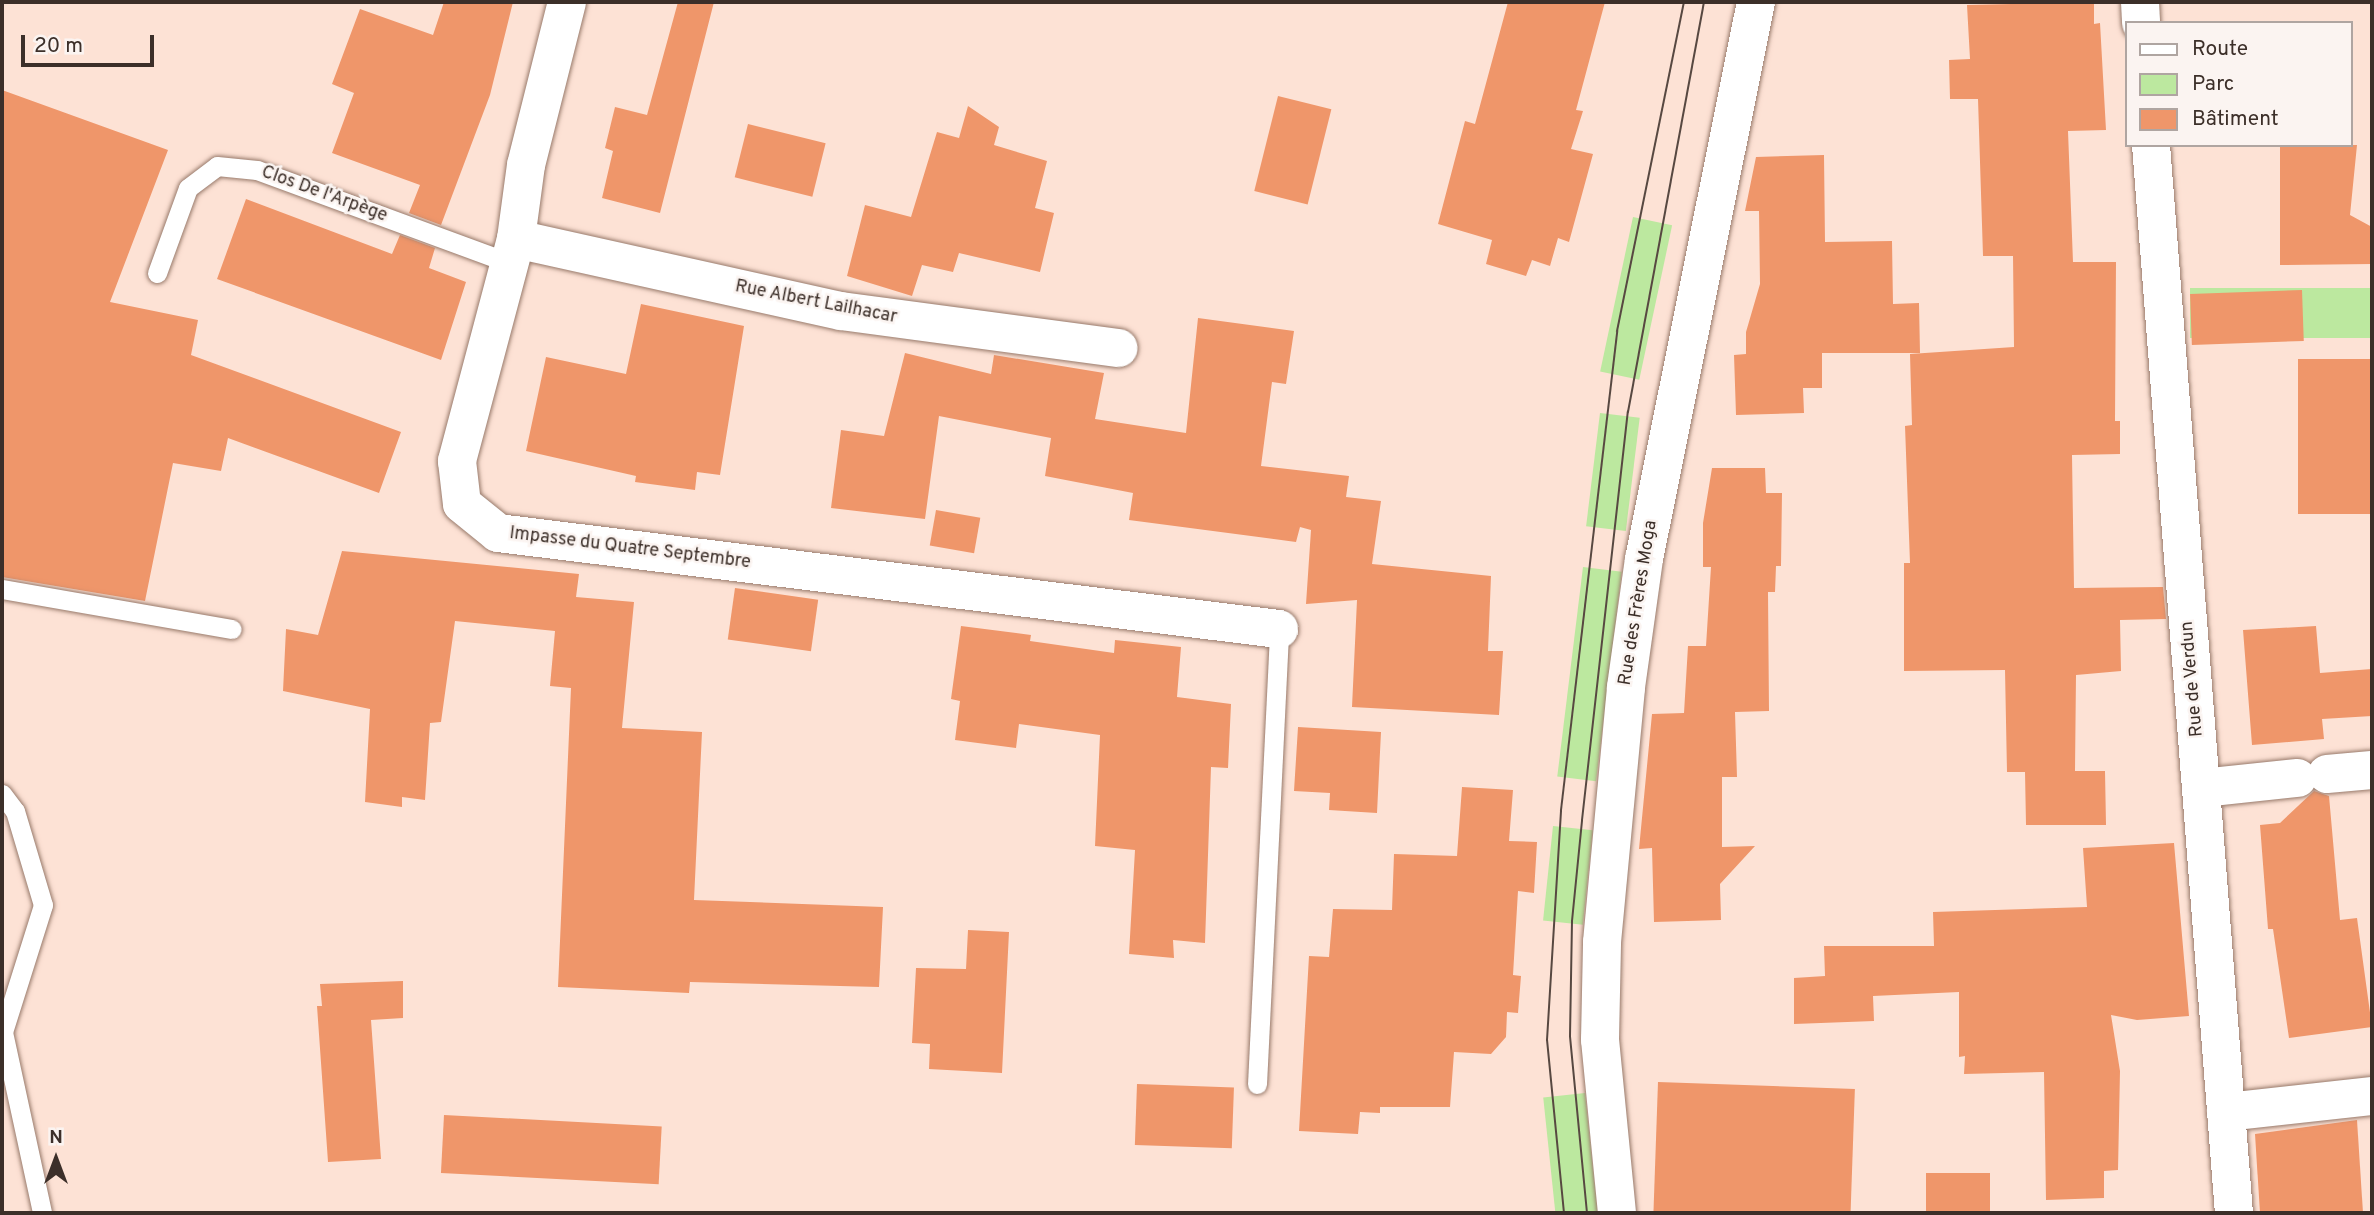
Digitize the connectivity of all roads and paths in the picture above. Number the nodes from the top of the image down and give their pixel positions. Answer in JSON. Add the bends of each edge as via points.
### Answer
{"nodes":[{"id":1,"x":567,"y":2,"type":"edge"},
{"id":2,"x":1756,"y":2,"type":"edge"},
{"id":3,"x":2140,"y":2,"type":"edge"},
{"id":4,"x":2141,"y":21,"type":"edge"},
{"id":5,"x":2151,"y":147,"type":"edge"},
{"id":6,"x":513,"y":251,"type":"junction"},
{"id":7,"x":157,"y":273,"type":"dead end"},
{"id":8,"x":1119,"y":348,"type":"dead end"},
{"id":9,"x":2,"y":589,"type":"edge"},
{"id":10,"x":232,"y":629,"type":"dead end"},
{"id":11,"x":1279,"y":629,"type":"joint"},
{"id":12,"x":2372,"y":770,"type":"edge"},
{"id":13,"x":2202,"y":788,"type":"junction"},
{"id":14,"x":2,"y":794,"type":"edge"},
{"id":15,"x":1257,"y":1084,"type":"dead end"},
{"id":16,"x":2372,"y":1096,"type":"edge"},
{"id":17,"x":2226,"y":1112,"type":"junction"},
{"id":18,"x":42,"y":1213,"type":"edge"},
{"id":19,"x":1617,"y":1213,"type":"edge"},
{"id":20,"x":2234,"y":1213,"type":"edge"}],
"edges":[{"from":1,"to":6,"type":"street","name":"Impasse du Quatre Septembre","via":[[526,165]]},
{"from":2,"to":19,"type":"street","name":"Rue des Frères Moga","via":[[1644,559],[1626,687],[1602,942],[1600,1027]]},
{"from":3,"to":4,"type":"street"},
{"from":5,"to":13,"type":"street","name":"Rue de Verdun"},
{"from":6,"to":7,"type":"lane","name":"Clos De l'Arpège","via":[[257,170],[217,166],[188,188]]},
{"from":6,"to":8,"type":"street","name":"Rue Albert Lailhacar","via":[[841,311]]},
{"from":6,"to":11,"type":"street","name":"Impasse du Quatre Septembre","via":[[457,461],[461,505],[498,533]]},
{"from":9,"to":10,"type":"lane"},
{"from":11,"to":15,"type":"lane"},
{"from":12,"to":13,"type":"street"},
{"from":13,"to":17,"type":"street","name":"Rue de Verdun"},
{"from":14,"to":18,"type":"lane","via":[[15,811],[43,905],[2,1031]]},
{"from":16,"to":17,"type":"street"},
{"from":17,"to":20,"type":"street","name":"Rue de Verdun"}]}
